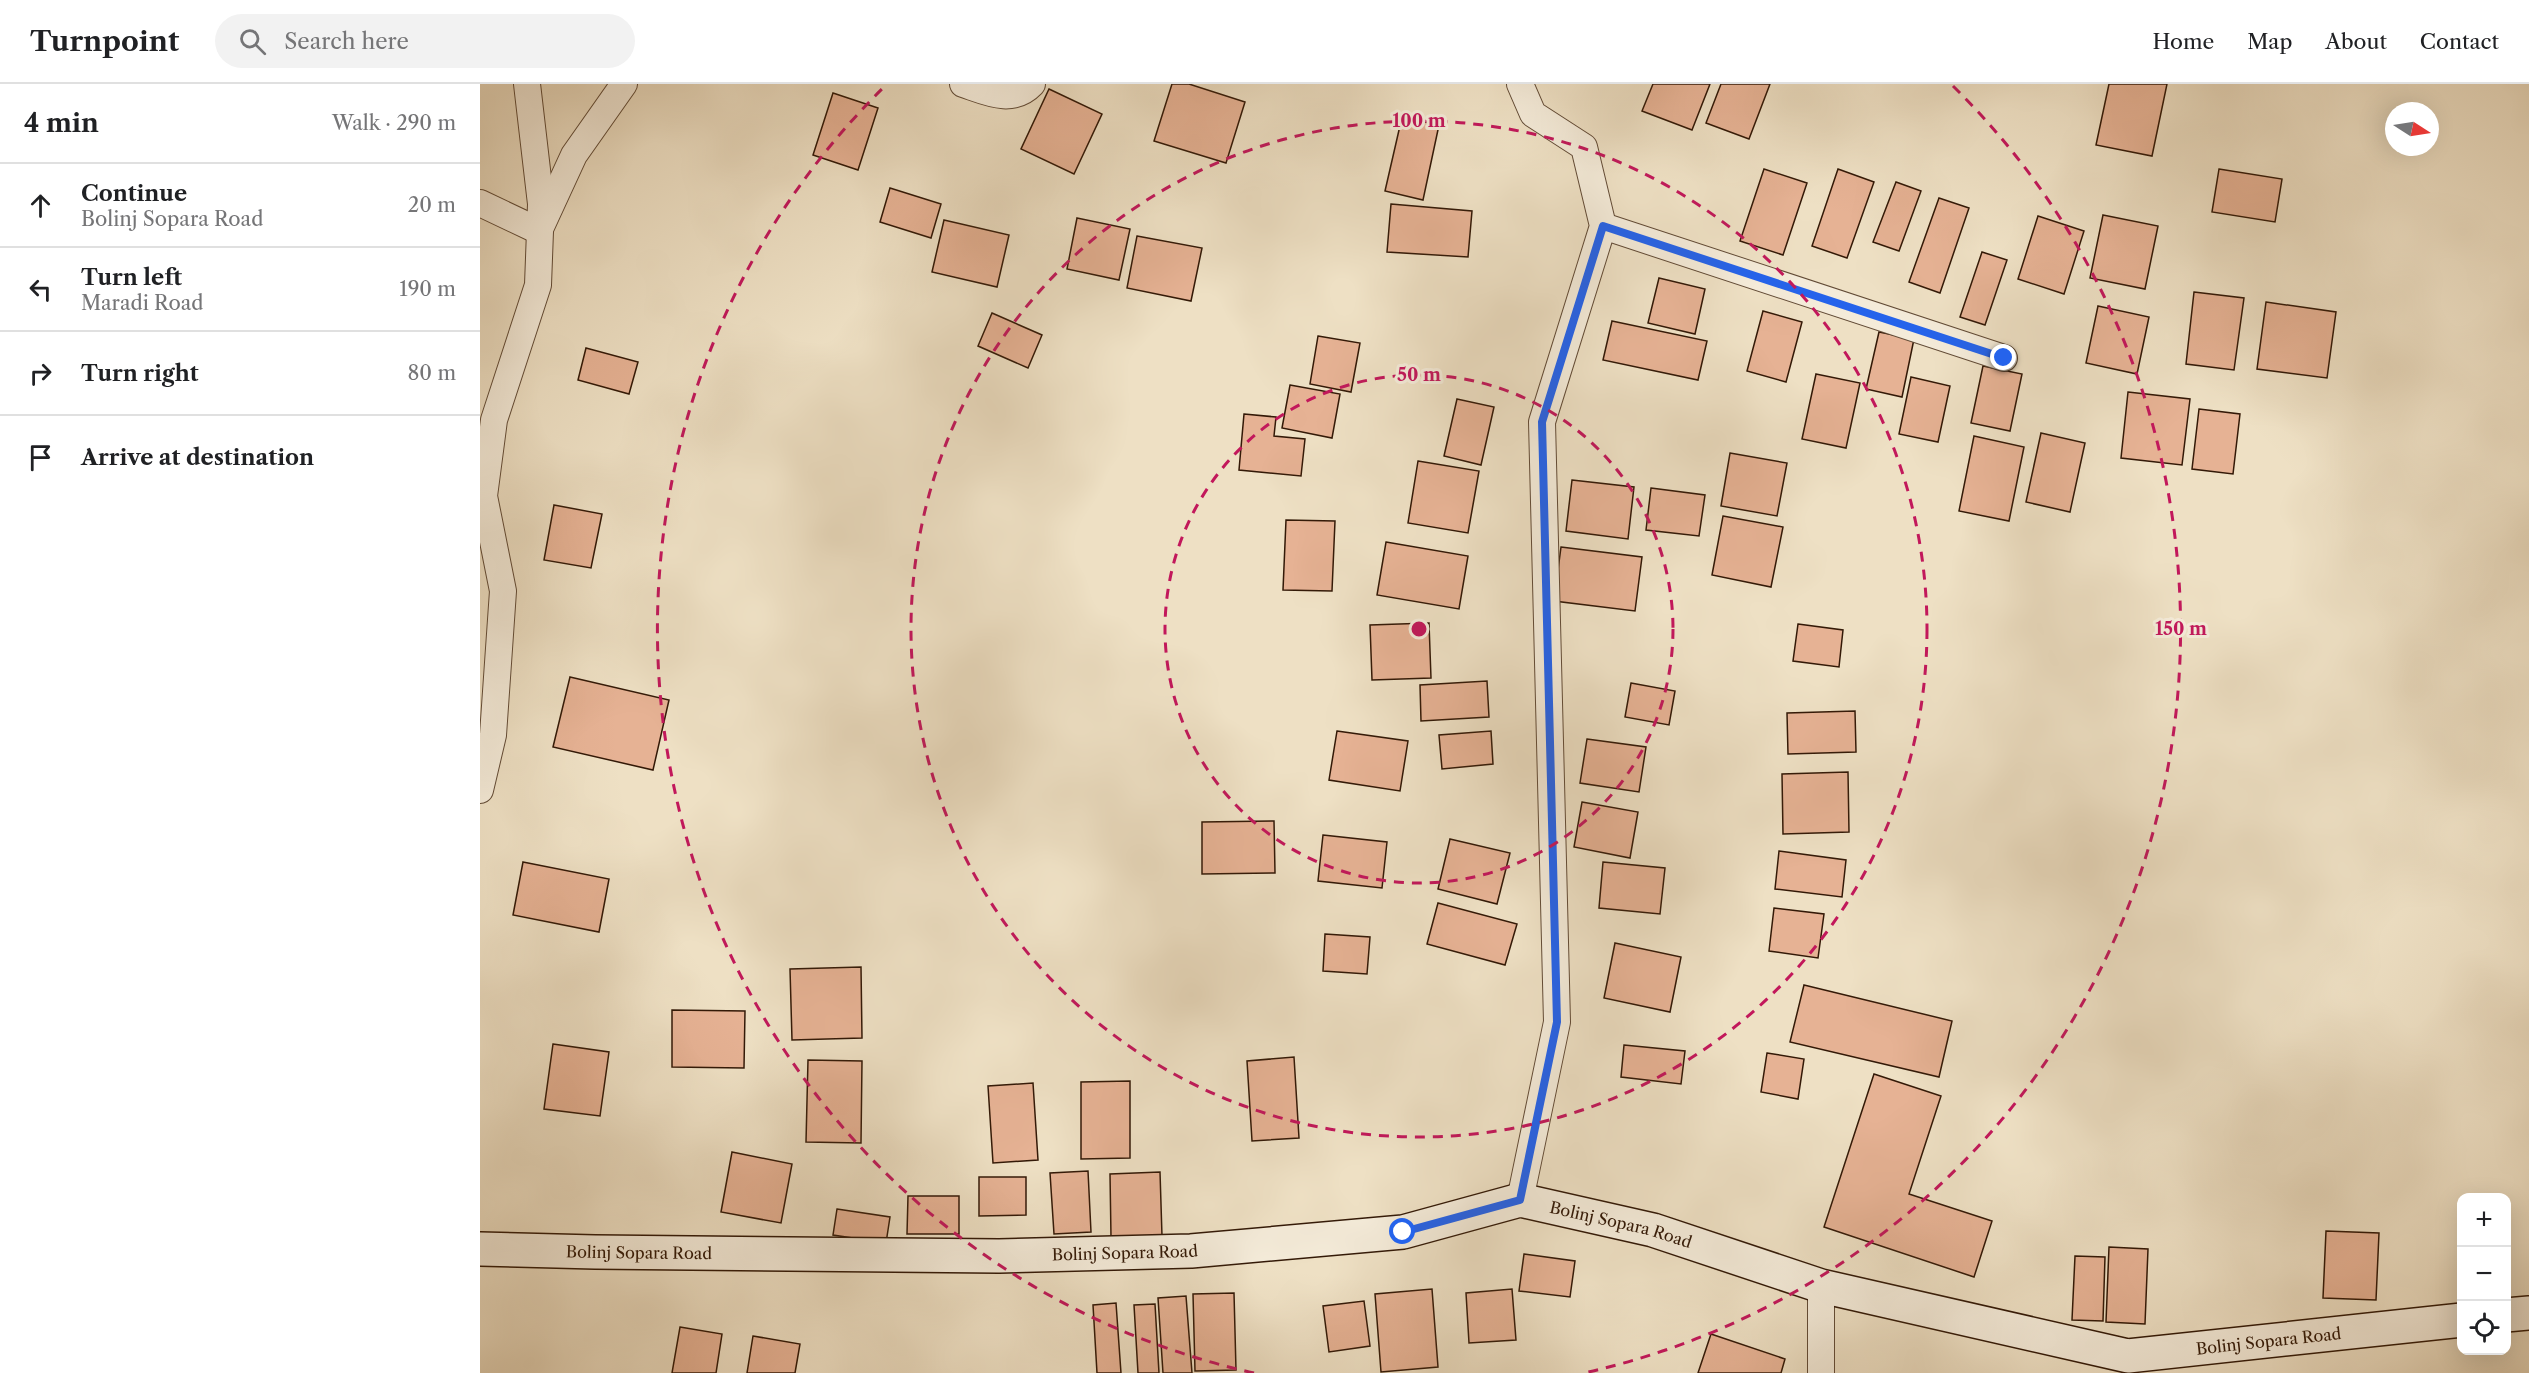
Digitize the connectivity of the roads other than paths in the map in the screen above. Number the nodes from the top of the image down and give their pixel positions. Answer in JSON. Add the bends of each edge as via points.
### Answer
{"nodes":[{"id":1,"x":526,"y":84,"type":"edge"},
{"id":2,"x":624,"y":84,"type":"edge"},
{"id":3,"x":963,"y":84,"type":"edge"},
{"id":4,"x":1032,"y":84,"type":"edge"},
{"id":5,"x":1520,"y":84,"type":"edge"},
{"id":6,"x":480,"y":202,"type":"edge"},
{"id":7,"x":1603,"y":226,"type":"junction"},
{"id":8,"x":540,"y":231,"type":"junction"},
{"id":9,"x":2004,"y":358,"type":"dead end"},
{"id":10,"x":480,"y":789,"type":"edge"},
{"id":11,"x":1520,"y":1200,"type":"junction"},
{"id":12,"x":480,"y":1249,"type":"edge"},
{"id":13,"x":1821,"y":1286,"type":"junction"},
{"id":14,"x":2529,"y":1313,"type":"edge"},
{"id":15,"x":2511,"y":1315,"type":"edge"},
{"id":16,"x":2457,"y":1321,"type":"edge"},
{"id":17,"x":1821,"y":1373,"type":"edge"}],
"edges":[{"from":1,"to":8,"type":"street","via":[[541,204]]},
{"from":2,"to":8,"type":"street","via":[[574,155]]},
{"from":3,"to":4,"type":"street","via":[[1005,97]]},
{"from":5,"to":7,"type":"street","via":[[1533,114],[1584,147]]},
{"from":6,"to":8,"type":"street"},
{"from":7,"to":9,"type":"street"},
{"from":7,"to":11,"type":"street","via":[[1542,422],[1557,1022]]},
{"from":8,"to":10,"type":"street","via":[[538,285],[494,420],[484,496],[503,591],[493,735]]},
{"from":11,"to":12,"type":"main road","name":"Bolinj Sopara Road","via":[[1403,1232],[1191,1251],[999,1256]]},
{"from":11,"to":13,"type":"main road","name":"Bolinj Sopara Road","via":[[1653,1230]]},
{"from":13,"to":16,"type":"main road","name":"Bolinj Sopara Road","via":[[2127,1356]]},
{"from":13,"to":17,"type":"street"},
{"from":14,"to":15,"type":"main road"}]}
